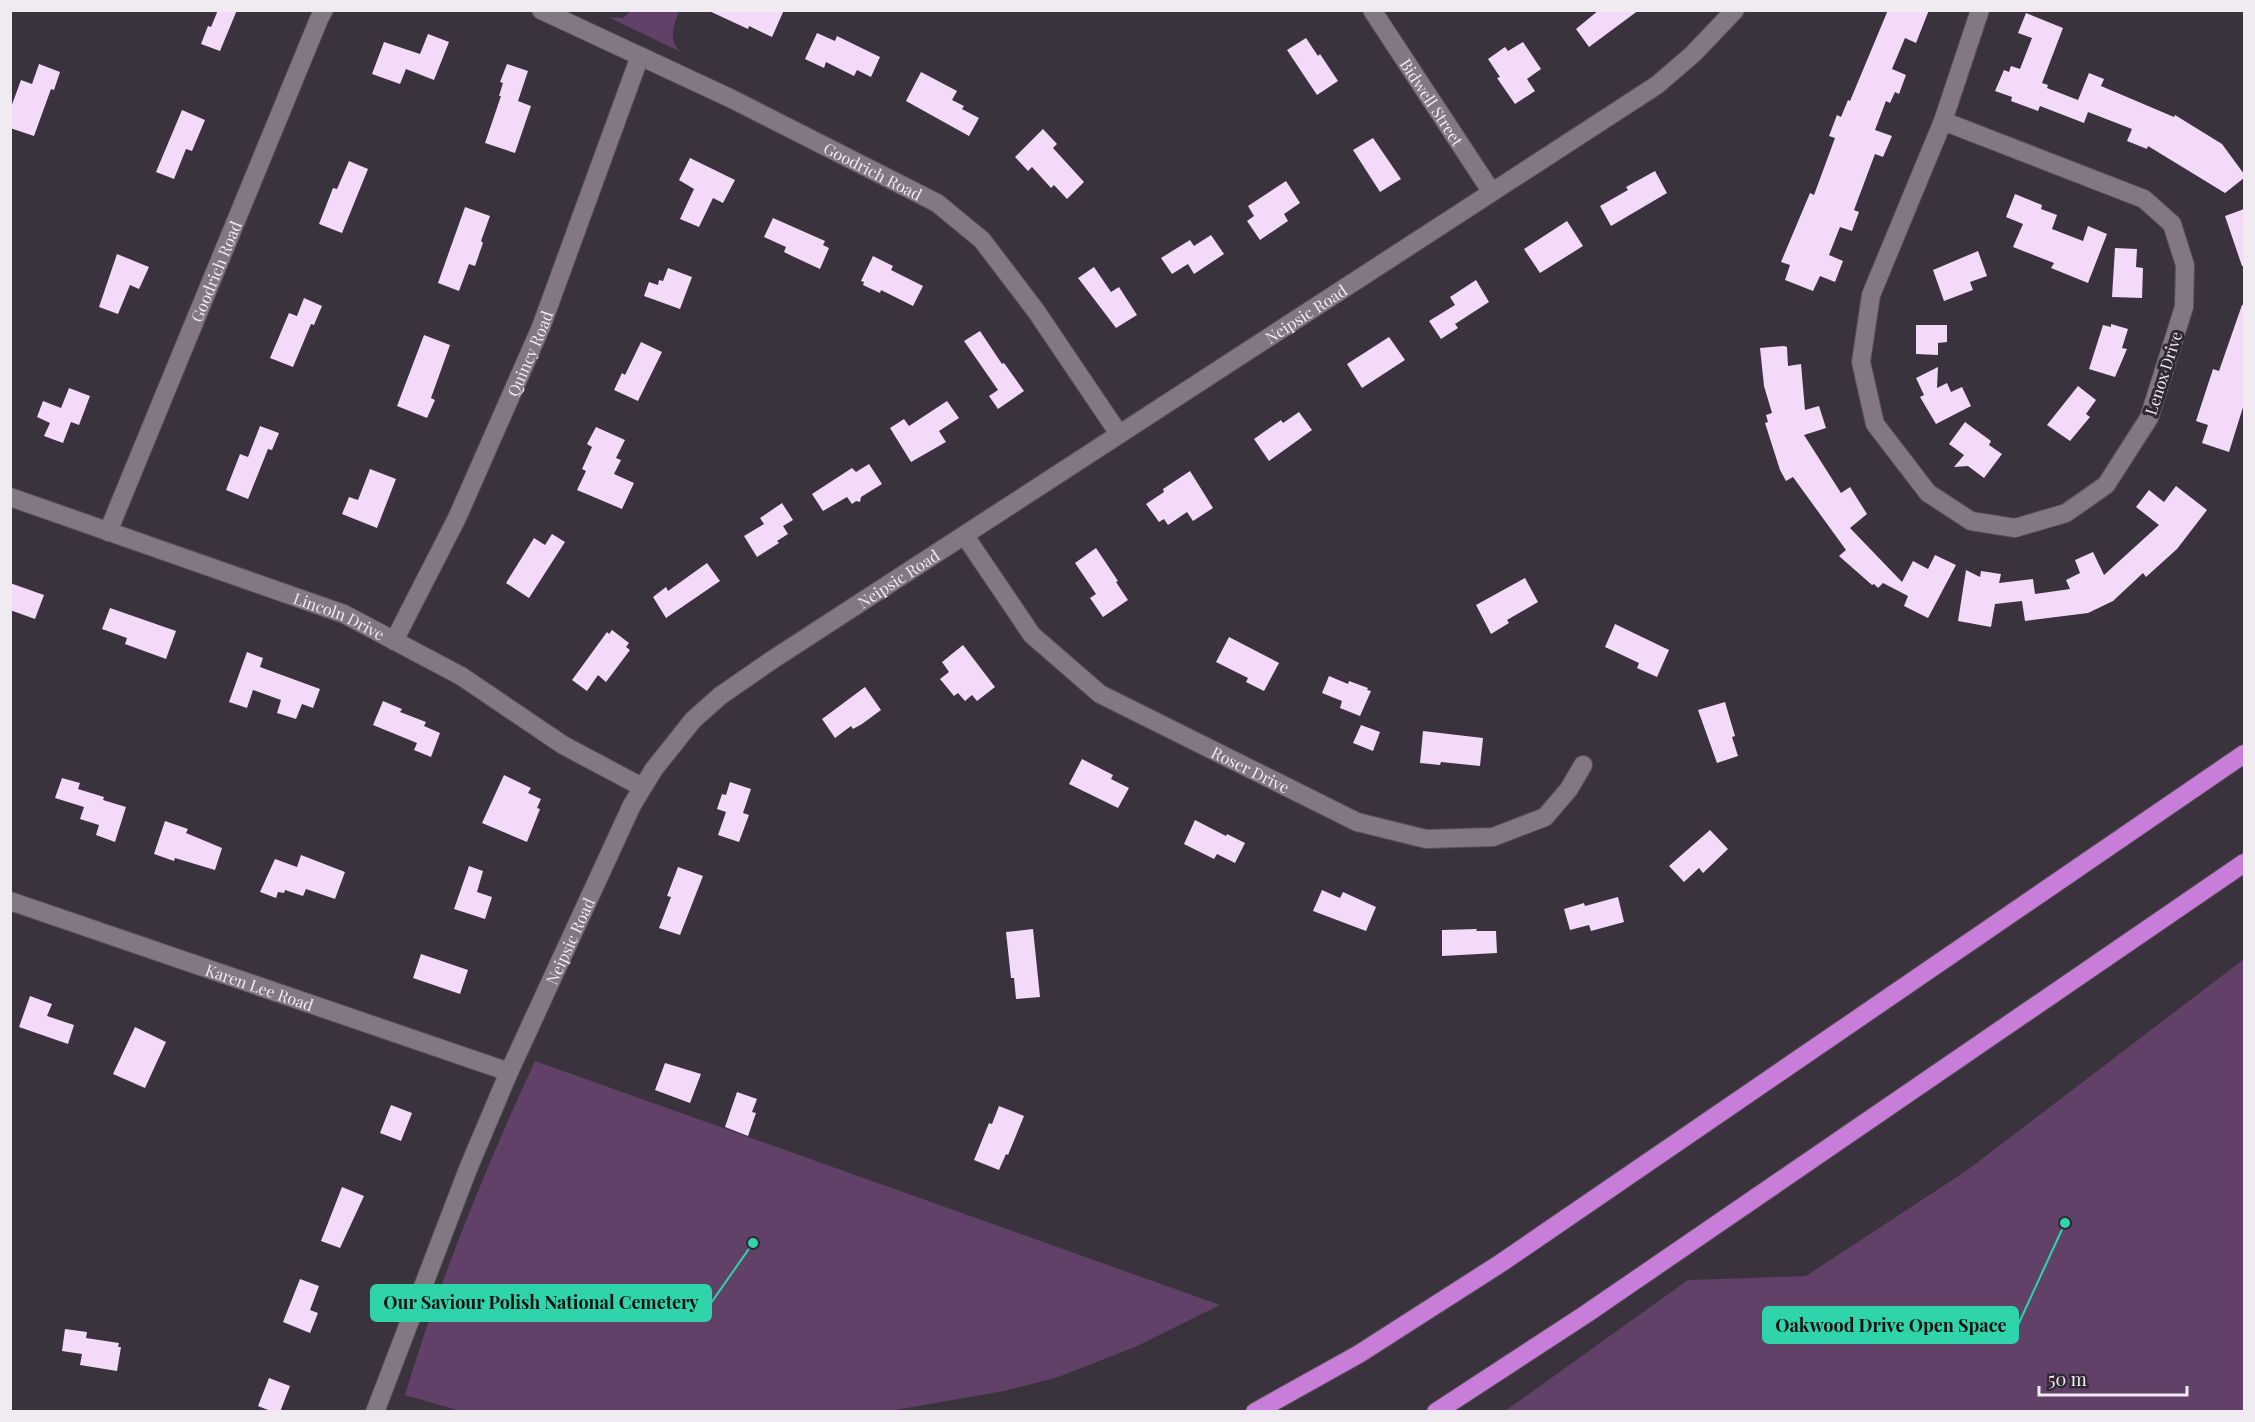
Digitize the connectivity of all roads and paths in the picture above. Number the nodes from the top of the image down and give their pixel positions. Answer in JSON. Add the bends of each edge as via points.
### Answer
{"nodes":[{"id":1,"x":324,"y":10,"type":"edge"},
{"id":2,"x":541,"y":10,"type":"edge"},
{"id":3,"x":1372,"y":10,"type":"edge"},
{"id":4,"x":1734,"y":10,"type":"edge"},
{"id":5,"x":1980,"y":10,"type":"edge"},
{"id":6,"x":640,"y":56,"type":"junction"},
{"id":7,"x":1943,"y":121,"type":"junction"},
{"id":8,"x":1491,"y":191,"type":"junction"},
{"id":9,"x":1119,"y":434,"type":"junction"},
{"id":10,"x":10,"y":497,"type":"edge"},
{"id":11,"x":108,"y":532,"type":"junction"},
{"id":12,"x":965,"y":536,"type":"junction"},
{"id":13,"x":394,"y":641,"type":"junction"},
{"id":14,"x":2244,"y":754,"type":"edge"},
{"id":15,"x":1583,"y":765,"type":"dead end"},
{"id":16,"x":642,"y":787,"type":"junction"},
{"id":17,"x":2244,"y":863,"type":"edge"},
{"id":18,"x":10,"y":901,"type":"edge"},
{"id":19,"x":509,"y":1072,"type":"junction"},
{"id":20,"x":375,"y":1412,"type":"edge"},
{"id":21,"x":1256,"y":1412,"type":"edge"},
{"id":22,"x":1436,"y":1412,"type":"edge"}],
"edges":[{"from":1,"to":11,"type":"street","name":"Goodrich Road"},
{"from":2,"to":6,"type":"street","name":"Goodrich Road"},
{"from":3,"to":8,"type":"street","name":"Bidwell Street"},
{"from":4,"to":8,"type":"street","name":"Neipsic Road","via":[[1693,54],[1657,84]]},
{"from":5,"to":7,"type":"street","name":"Lenox Drive"},
{"from":6,"to":9,"type":"street","name":"Goodrich Road","via":[[937,202],[982,240],[1036,310]]},
{"from":6,"to":13,"type":"street","name":"Quincy Road","via":[[541,327],[457,518]]},
{"from":7,"to":7,"type":"street","name":"Lenox Drive","via":[[1870,295],[1861,362],[1875,424],[1928,493],[1971,521],[2015,528],[2066,513],[2106,485],[2149,418],[2184,307],[2186,265],[2172,224],[2144,199]]},
{"from":8,"to":9,"type":"street","name":"Neipsic Road"},
{"from":9,"to":12,"type":"street","name":"Neipsic Road"},
{"from":10,"to":11,"type":"street","name":"Lincoln Drive"},
{"from":11,"to":13,"type":"street","name":"Lincoln Drive","via":[[344,614]]},
{"from":12,"to":15,"type":"street","name":"Roser Drive","via":[[1032,636],[1100,694],[1357,822],[1426,838],[1493,837],[1545,817]]},
{"from":12,"to":16,"type":"street","name":"Neipsic Road","via":[[720,696],[693,720]]},
{"from":13,"to":16,"type":"street","name":"Lincoln Drive","via":[[461,676],[563,745]]},
{"from":14,"to":21,"type":"highway","via":[[1501,1263],[1376,1344]]},
{"from":16,"to":19,"type":"street","name":"Neipsic Road"},
{"from":17,"to":22,"type":"highway","via":[[1586,1314]]},
{"from":18,"to":19,"type":"street","name":"Karen Lee Road"},
{"from":19,"to":20,"type":"street","name":"Neipsic Road"}]}
